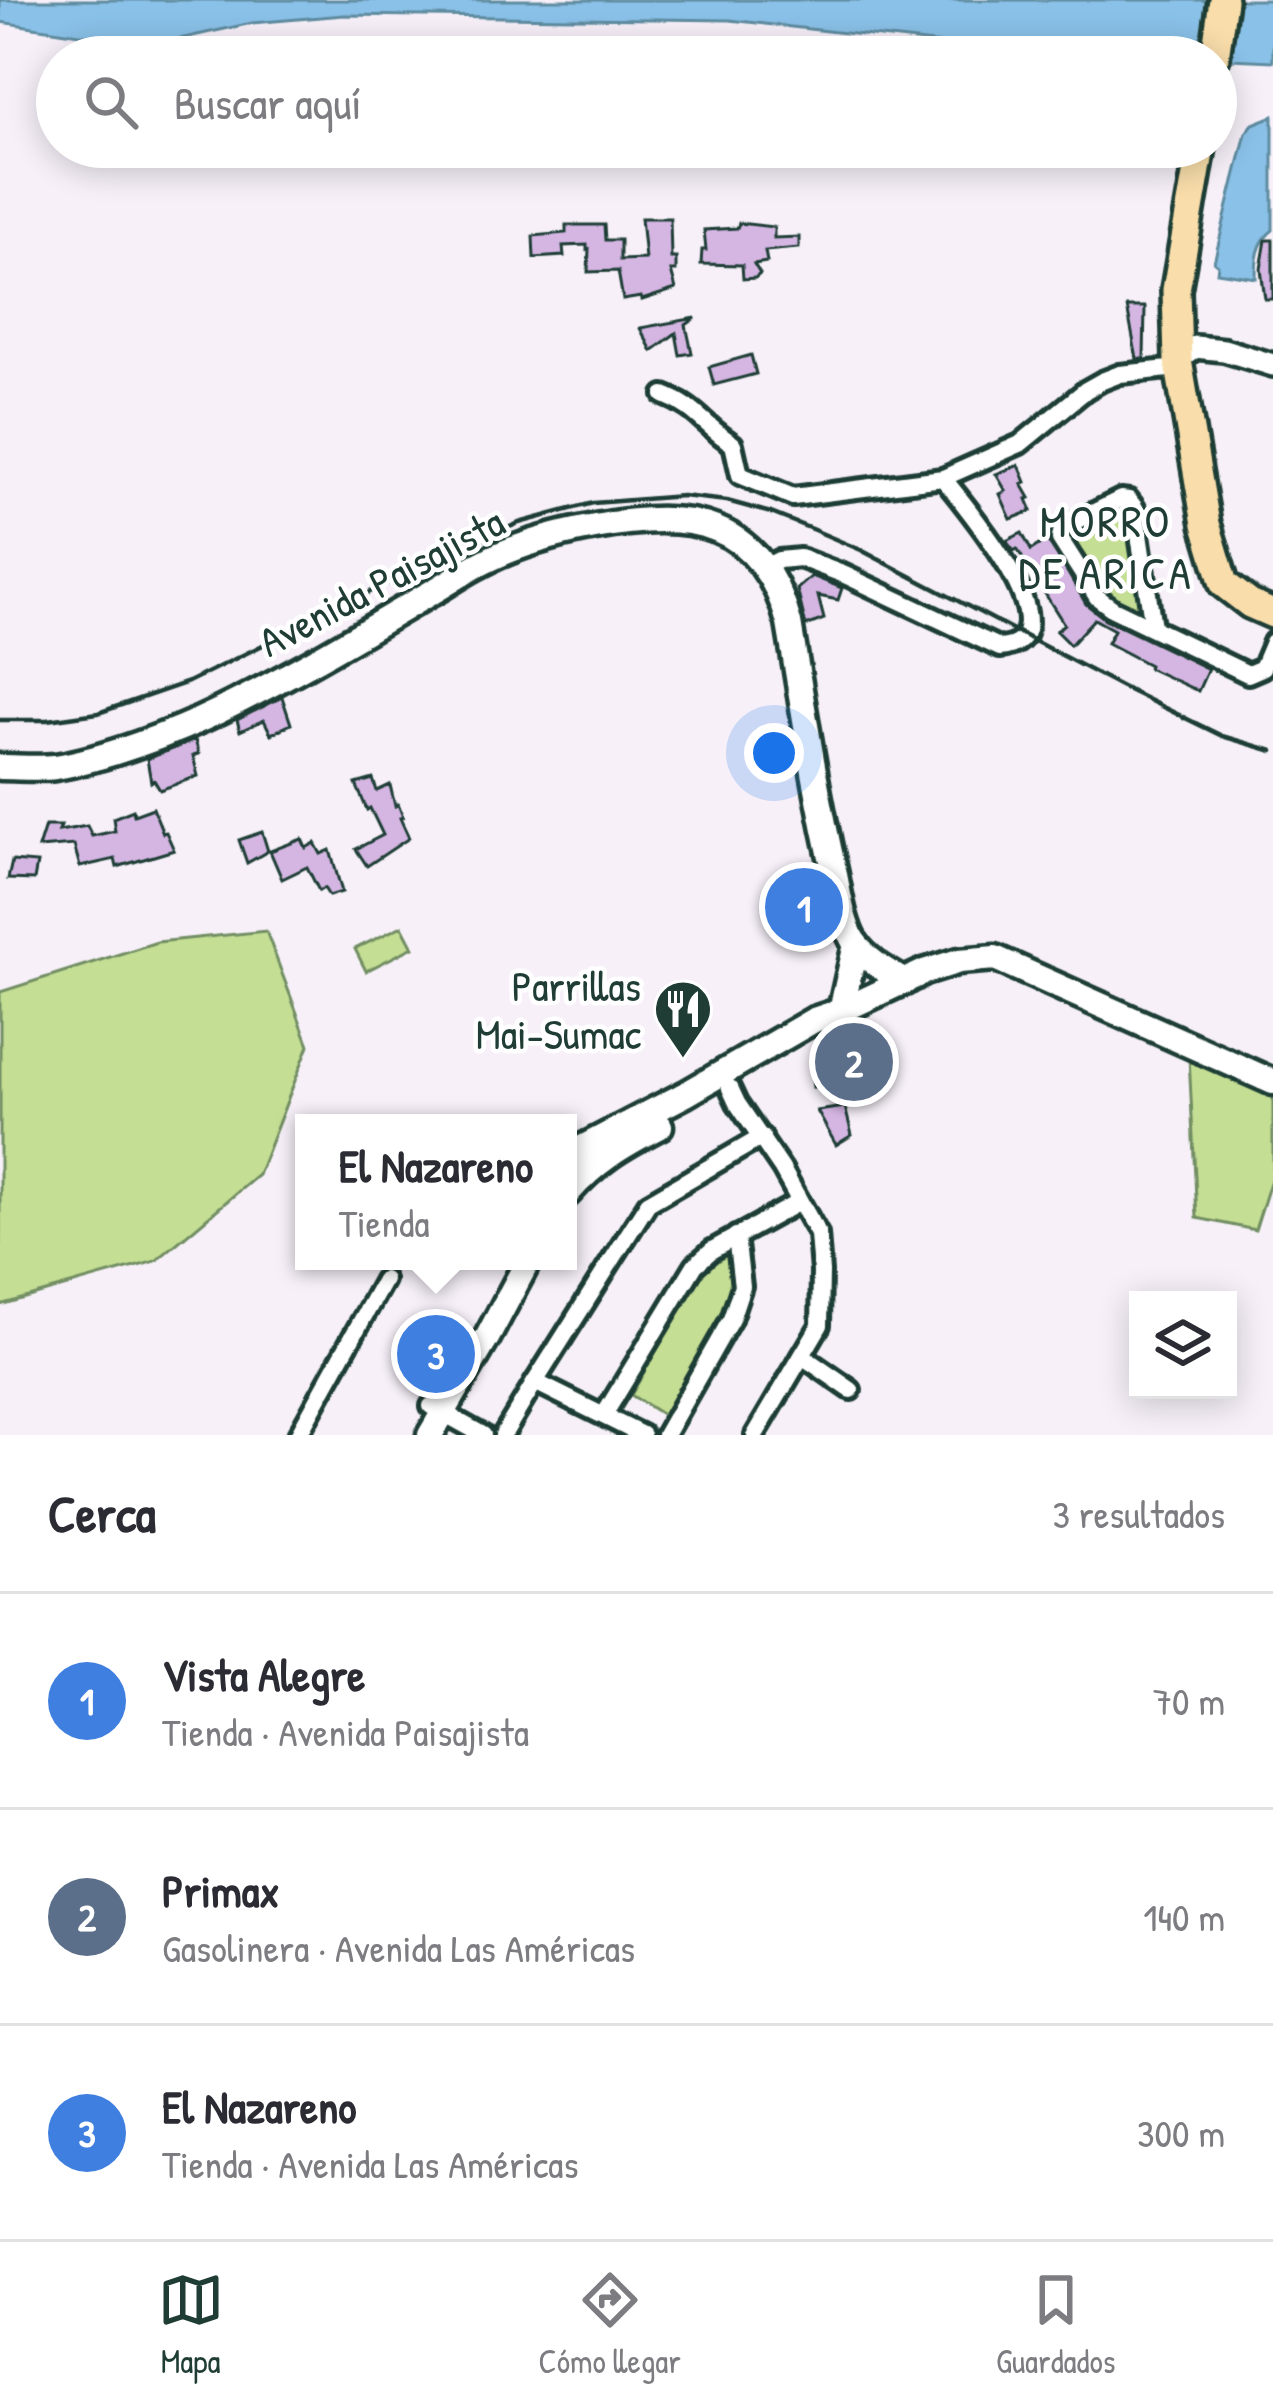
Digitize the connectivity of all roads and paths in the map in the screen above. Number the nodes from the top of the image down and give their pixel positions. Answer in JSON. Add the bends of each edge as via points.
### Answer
{"nodes":[{"id":1,"x":1222,"y":0,"type":"edge"},
{"id":2,"x":1218,"y":36,"type":"edge"},
{"id":3,"x":1197,"y":168,"type":"edge"},
{"id":4,"x":1178,"y":360,"type":"junction"},
{"id":5,"x":1273,"y":365,"type":"edge"},
{"id":6,"x":664,"y":394,"type":"dead end"},
{"id":7,"x":943,"y":478,"type":"junction"},
{"id":8,"x":765,"y":567,"type":"junction"},
{"id":9,"x":1273,"y":614,"type":"edge"},
{"id":10,"x":1153,"y":627,"type":"junction"},
{"id":11,"x":1273,"y":642,"type":"edge"},
{"id":12,"x":0,"y":767,"type":"edge"},
{"id":13,"x":856,"y":944,"type":"junction"},
{"id":14,"x":905,"y":982,"type":"junction"},
{"id":15,"x":841,"y":1011,"type":"junction"},
{"id":16,"x":1273,"y":1082,"type":"edge"},
{"id":17,"x":730,"y":1088,"type":"junction"},
{"id":18,"x":762,"y":1137,"type":"junction"},
{"id":19,"x":577,"y":1151,"type":"edge"},
{"id":20,"x":577,"y":1183,"type":"edge"},
{"id":21,"x":800,"y":1202,"type":"junction"},
{"id":22,"x":736,"y":1236,"type":"junction"},
{"id":23,"x":507,"y":1270,"type":"edge"},
{"id":24,"x":523,"y":1270,"type":"edge"},
{"id":25,"x":384,"y":1280,"type":"dead end"},
{"id":26,"x":802,"y":1356,"type":"junction"},
{"id":27,"x":535,"y":1382,"type":"junction"},
{"id":28,"x":851,"y":1390,"type":"dead end"},
{"id":29,"x":604,"y":1415,"type":"junction"},
{"id":30,"x":434,"y":1418,"type":"edge"},
{"id":31,"x":298,"y":1435,"type":"edge"},
{"id":32,"x":414,"y":1435,"type":"edge"},
{"id":33,"x":483,"y":1435,"type":"edge"},
{"id":34,"x":503,"y":1435,"type":"edge"},
{"id":35,"x":642,"y":1435,"type":"edge"},
{"id":36,"x":665,"y":1435,"type":"edge"},
{"id":37,"x":755,"y":1435,"type":"edge"}],
"edges":[{"from":1,"to":2,"type":"main road"},
{"from":3,"to":4,"type":"main road","via":[[1176,290]]},
{"from":4,"to":5,"type":"street","via":[[1196,347]]},
{"from":4,"to":7,"type":"street","via":[[1168,369],[1102,381],[1020,444]]},
{"from":4,"to":9,"type":"main road","via":[[1224,584]]},
{"from":6,"to":7,"type":"street","via":[[734,445],[740,475],[793,496]]},
{"from":7,"to":8,"type":"street","via":[[1017,585],[1028,620],[1015,645],[1000,648],[800,558]]},
{"from":8,"to":12,"type":"main road","name":"Avenida Paisajista","via":[[700,522],[633,520],[566,532],[485,561],[214,714],[54,767]]},
{"from":8,"to":13,"type":"main road","name":"Avenida Paisajista","via":[[789,623],[826,833]]},
{"from":10,"to":10,"type":"street","via":[[1129,500],[1062,528],[1060,538],[1097,597]]},
{"from":10,"to":11,"type":"street","via":[[1248,674],[1262,668]]},
{"from":13,"to":14,"type":"main road"},
{"from":13,"to":15,"type":"main road"},
{"from":14,"to":15,"type":"main road"},
{"from":14,"to":16,"type":"main road","via":[[959,961],[995,958]]},
{"from":15,"to":17,"type":"main road","via":[[825,1032]]},
{"from":15,"to":19,"type":"main road"},
{"from":17,"to":18,"type":"street"},
{"from":17,"to":20,"type":"main road","via":[[621,1147]]},
{"from":18,"to":21,"type":"street"},
{"from":18,"to":27,"type":"street","via":[[648,1203]]},
{"from":21,"to":22,"type":"street"},
{"from":21,"to":26,"type":"street","via":[[818,1234],[821,1272],[820,1325]]},
{"from":22,"to":29,"type":"street","via":[[695,1265]]},
{"from":22,"to":36,"type":"street","via":[[742,1286],[731,1319]]},
{"from":23,"to":30,"type":"main road"},
{"from":24,"to":30,"type":"main road"},
{"from":25,"to":31,"type":"street"},
{"from":26,"to":28,"type":"street"},
{"from":26,"to":37,"type":"street"},
{"from":27,"to":29,"type":"street"},
{"from":27,"to":34,"type":"street"},
{"from":29,"to":35,"type":"street"},
{"from":30,"to":32,"type":"main road"},
{"from":30,"to":33,"type":"street"}]}
